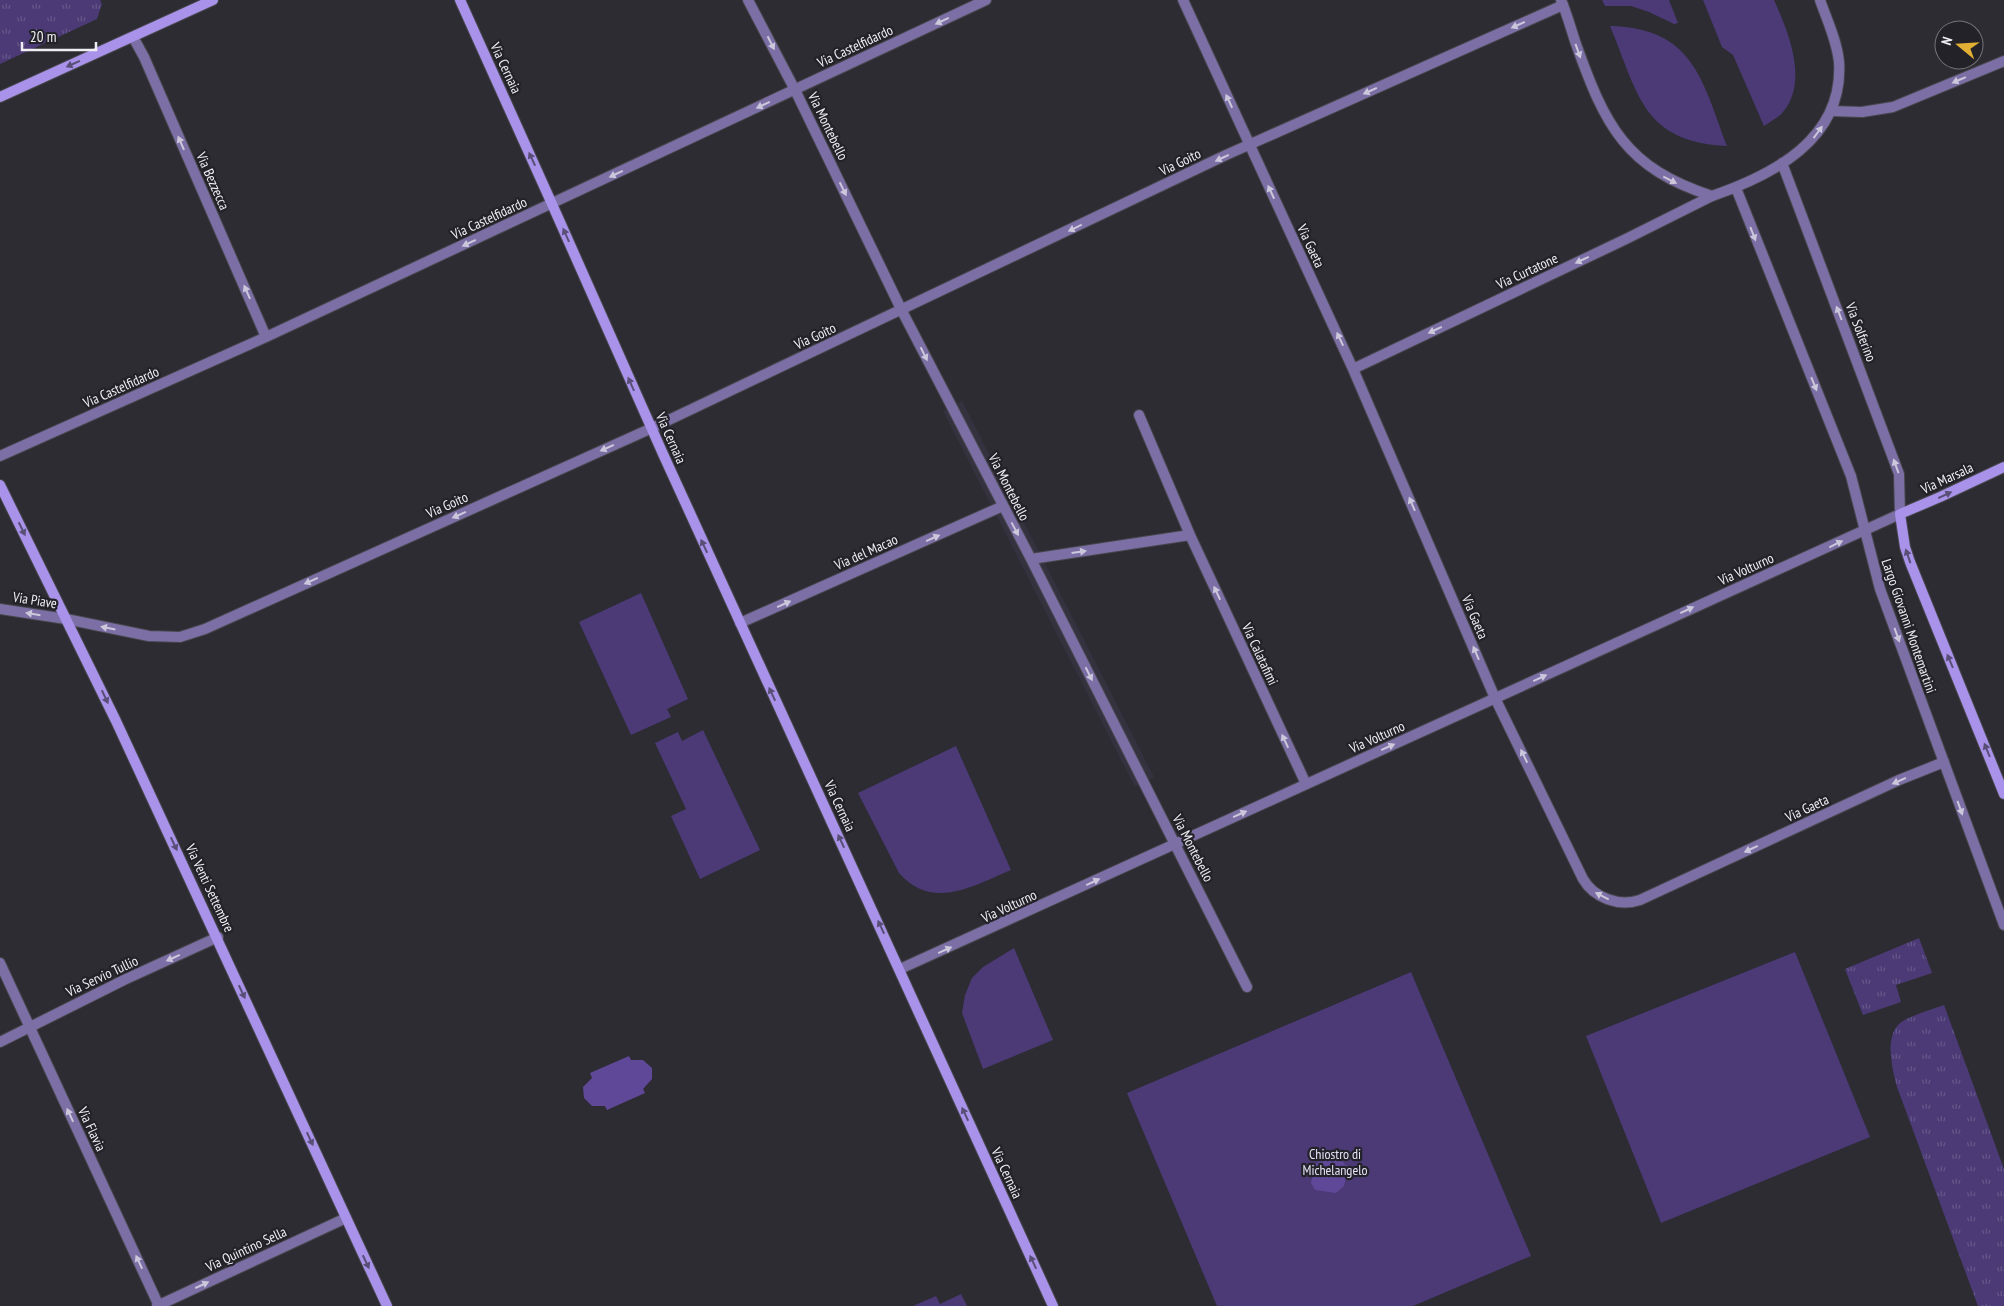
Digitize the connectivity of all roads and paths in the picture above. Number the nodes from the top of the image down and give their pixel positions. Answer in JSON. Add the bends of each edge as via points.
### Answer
{"nodes":[{"id":1,"x":213,"y":0,"type":"edge"},
{"id":2,"x":460,"y":0,"type":"edge"},
{"id":3,"x":748,"y":0,"type":"edge"},
{"id":4,"x":986,"y":0,"type":"edge"},
{"id":5,"x":1182,"y":0,"type":"edge"},
{"id":6,"x":1820,"y":0,"type":"edge"},
{"id":7,"x":1562,"y":2,"type":"edge"},
{"id":8,"x":132,"y":37,"type":"junction"},
{"id":9,"x":2004,"y":61,"type":"edge"},
{"id":10,"x":795,"y":90,"type":"junction"},
{"id":11,"x":0,"y":97,"type":"edge"},
{"id":12,"x":1831,"y":110,"type":"junction"},
{"id":13,"x":1249,"y":145,"type":"junction"},
{"id":14,"x":1782,"y":163,"type":"junction"},
{"id":15,"x":1736,"y":188,"type":"junction"},
{"id":16,"x":1712,"y":196,"type":"junction"},
{"id":17,"x":552,"y":204,"type":"junction"},
{"id":18,"x":902,"y":311,"type":"junction"},
{"id":19,"x":266,"y":337,"type":"junction"},
{"id":20,"x":1353,"y":368,"type":"junction"},
{"id":21,"x":1138,"y":415,"type":"dead end"},
{"id":22,"x":652,"y":428,"type":"junction"},
{"id":23,"x":0,"y":456,"type":"edge"},
{"id":24,"x":2004,"y":467,"type":"edge"},
{"id":25,"x":0,"y":485,"type":"edge"},
{"id":26,"x":1003,"y":506,"type":"junction"},
{"id":27,"x":1900,"y":514,"type":"junction"},
{"id":28,"x":1865,"y":529,"type":"junction"},
{"id":29,"x":1190,"y":535,"type":"junction"},
{"id":30,"x":1031,"y":559,"type":"junction"},
{"id":31,"x":0,"y":609,"type":"edge"},
{"id":32,"x":66,"y":619,"type":"junction"},
{"id":33,"x":740,"y":623,"type":"junction"},
{"id":34,"x":1495,"y":698,"type":"junction"},
{"id":35,"x":1944,"y":762,"type":"junction"},
{"id":36,"x":1306,"y":784,"type":"junction"},
{"id":37,"x":2004,"y":794,"type":"edge"},
{"id":38,"x":1176,"y":844,"type":"junction"},
{"id":39,"x":2004,"y":926,"type":"edge"},
{"id":40,"x":218,"y":938,"type":"junction"},
{"id":41,"x":0,"y":963,"type":"edge"},
{"id":42,"x":900,"y":969,"type":"junction"},
{"id":43,"x":1247,"y":987,"type":"dead end"},
{"id":44,"x":28,"y":1026,"type":"junction"},
{"id":45,"x":0,"y":1042,"type":"edge"},
{"id":46,"x":346,"y":1218,"type":"junction"},
{"id":47,"x":159,"y":1306,"type":"edge"},
{"id":48,"x":387,"y":1306,"type":"edge"},
{"id":49,"x":1053,"y":1306,"type":"edge"}],
"edges":[{"from":1,"to":8,"type":"main road"},
{"from":17,"to":2,"type":"main road","name":"Via Cernaia","one_way":true},
{"from":3,"to":10,"type":"street","name":"Via Montebello","one_way":true},
{"from":4,"to":10,"type":"street","name":"Via Castelfidardo","one_way":true},
{"from":13,"to":5,"type":"street","name":"Via Gaeta","one_way":true},
{"from":6,"to":12,"type":"street","name":"Via Curtatone","via":[[1839,64],[1838,86]]},
{"from":7,"to":13,"type":"street","name":"Via Goito","one_way":true},
{"from":7,"to":16,"type":"street","one_way":true,"via":[[1598,102],[1627,146],[1666,178]]},
{"from":8,"to":11,"type":"main road","one_way":true},
{"from":19,"to":8,"type":"street","name":"Via Bezzecca","one_way":true,"via":[[144,57]]},
{"from":9,"to":12,"type":"street","one_way":true,"via":[[1892,107],[1869,111]]},
{"from":10,"to":17,"type":"street","name":"Via Castelfidardo","one_way":true},
{"from":10,"to":18,"type":"street","name":"Via Montebello","one_way":true},
{"from":14,"to":12,"type":"street","name":"Via Curtatone","one_way":true,"via":[[1810,143]]},
{"from":13,"to":18,"type":"street","name":"Via Goito","one_way":true},
{"from":20,"to":13,"type":"street","name":"Via Gaeta","one_way":true},
{"from":14,"to":15,"type":"street","name":"Via Curtatone"},
{"from":27,"to":14,"type":"street","name":"Via Solferino","one_way":true,"via":[[1899,474]]},
{"from":15,"to":16,"type":"street","name":"Via Curtatone"},
{"from":15,"to":28,"type":"street","one_way":true,"via":[[1851,476]]},
{"from":16,"to":20,"type":"street","name":"Via Curtatone","one_way":true},
{"from":17,"to":19,"type":"street","name":"Via Castelfidardo","one_way":true},
{"from":22,"to":17,"type":"main road","name":"Via Cernaia","one_way":true},
{"from":18,"to":22,"type":"street","name":"Via Goito"},
{"from":18,"to":26,"type":"street","name":"Via Montebello","one_way":true},
{"from":19,"to":23,"type":"street","name":"Via Castelfidardo"},
{"from":34,"to":20,"type":"street","name":"Via Gaeta","one_way":true},
{"from":21,"to":29,"type":"street","name":"Via Calatafimi"},
{"from":22,"to":32,"type":"street","name":"Via Goito","one_way":true,"via":[[193,633],[180,637],[149,636]]},
{"from":33,"to":22,"type":"main road","name":"Via Cernaia","one_way":true},
{"from":27,"to":24,"type":"main road","name":"Via Marsala","one_way":true},
{"from":25,"to":32,"type":"main road","name":"Via Venti Settembre","one_way":true},
{"from":26,"to":30,"type":"street","name":"Via Montebello","one_way":true},
{"from":33,"to":26,"type":"street","name":"Via del Macao","one_way":true},
{"from":27,"to":28,"type":"street"},
{"from":37,"to":27,"type":"main road","name":"Largo Giovanni Montemartini","one_way":true,"via":[[1910,562]]},
{"from":34,"to":28,"type":"street","name":"Via Volturno","one_way":true},
{"from":28,"to":35,"type":"street","name":"Largo Giovanni Montemartini","one_way":true,"via":[[1880,589]]},
{"from":30,"to":29,"type":"street","one_way":true},
{"from":36,"to":29,"type":"street","name":"Via Calatafimi","one_way":true},
{"from":30,"to":38,"type":"street","name":"Via Montebello","one_way":true},
{"from":32,"to":31,"type":"street","name":"Via Piave","one_way":true},
{"from":32,"to":40,"type":"main road","name":"Via Venti Settembre","one_way":true},
{"from":42,"to":33,"type":"main road","name":"Via Cernaia","one_way":true},
{"from":35,"to":34,"type":"street","name":"Via Gaeta","one_way":true,"via":[[1640,900],[1621,903],[1595,893],[1583,879]]},
{"from":36,"to":34,"type":"street","name":"Via Volturno","one_way":true},
{"from":35,"to":39,"type":"street","name":"Largo Giovanni Montemartini","one_way":true},
{"from":38,"to":36,"type":"street","name":"Via Volturno","one_way":true},
{"from":42,"to":38,"type":"street","name":"Via Volturno","one_way":true},
{"from":38,"to":43,"type":"street","name":"Via Montebello"},
{"from":40,"to":44,"type":"street","name":"Via Servio Tullio","one_way":true},
{"from":40,"to":46,"type":"main road","name":"Via Venti Settembre","one_way":true},
{"from":41,"to":44,"type":"street","name":"Via Flavia"},
{"from":49,"to":42,"type":"main road","name":"Via Cernaia","one_way":true},
{"from":44,"to":45,"type":"street","name":"Via Servio Tullio"},
{"from":47,"to":44,"type":"street","name":"Via Flavia","one_way":true},
{"from":47,"to":46,"type":"street","name":"Via Quintino Sella","one_way":true},
{"from":46,"to":48,"type":"main road","name":"Via Venti Settembre","one_way":true}]}
